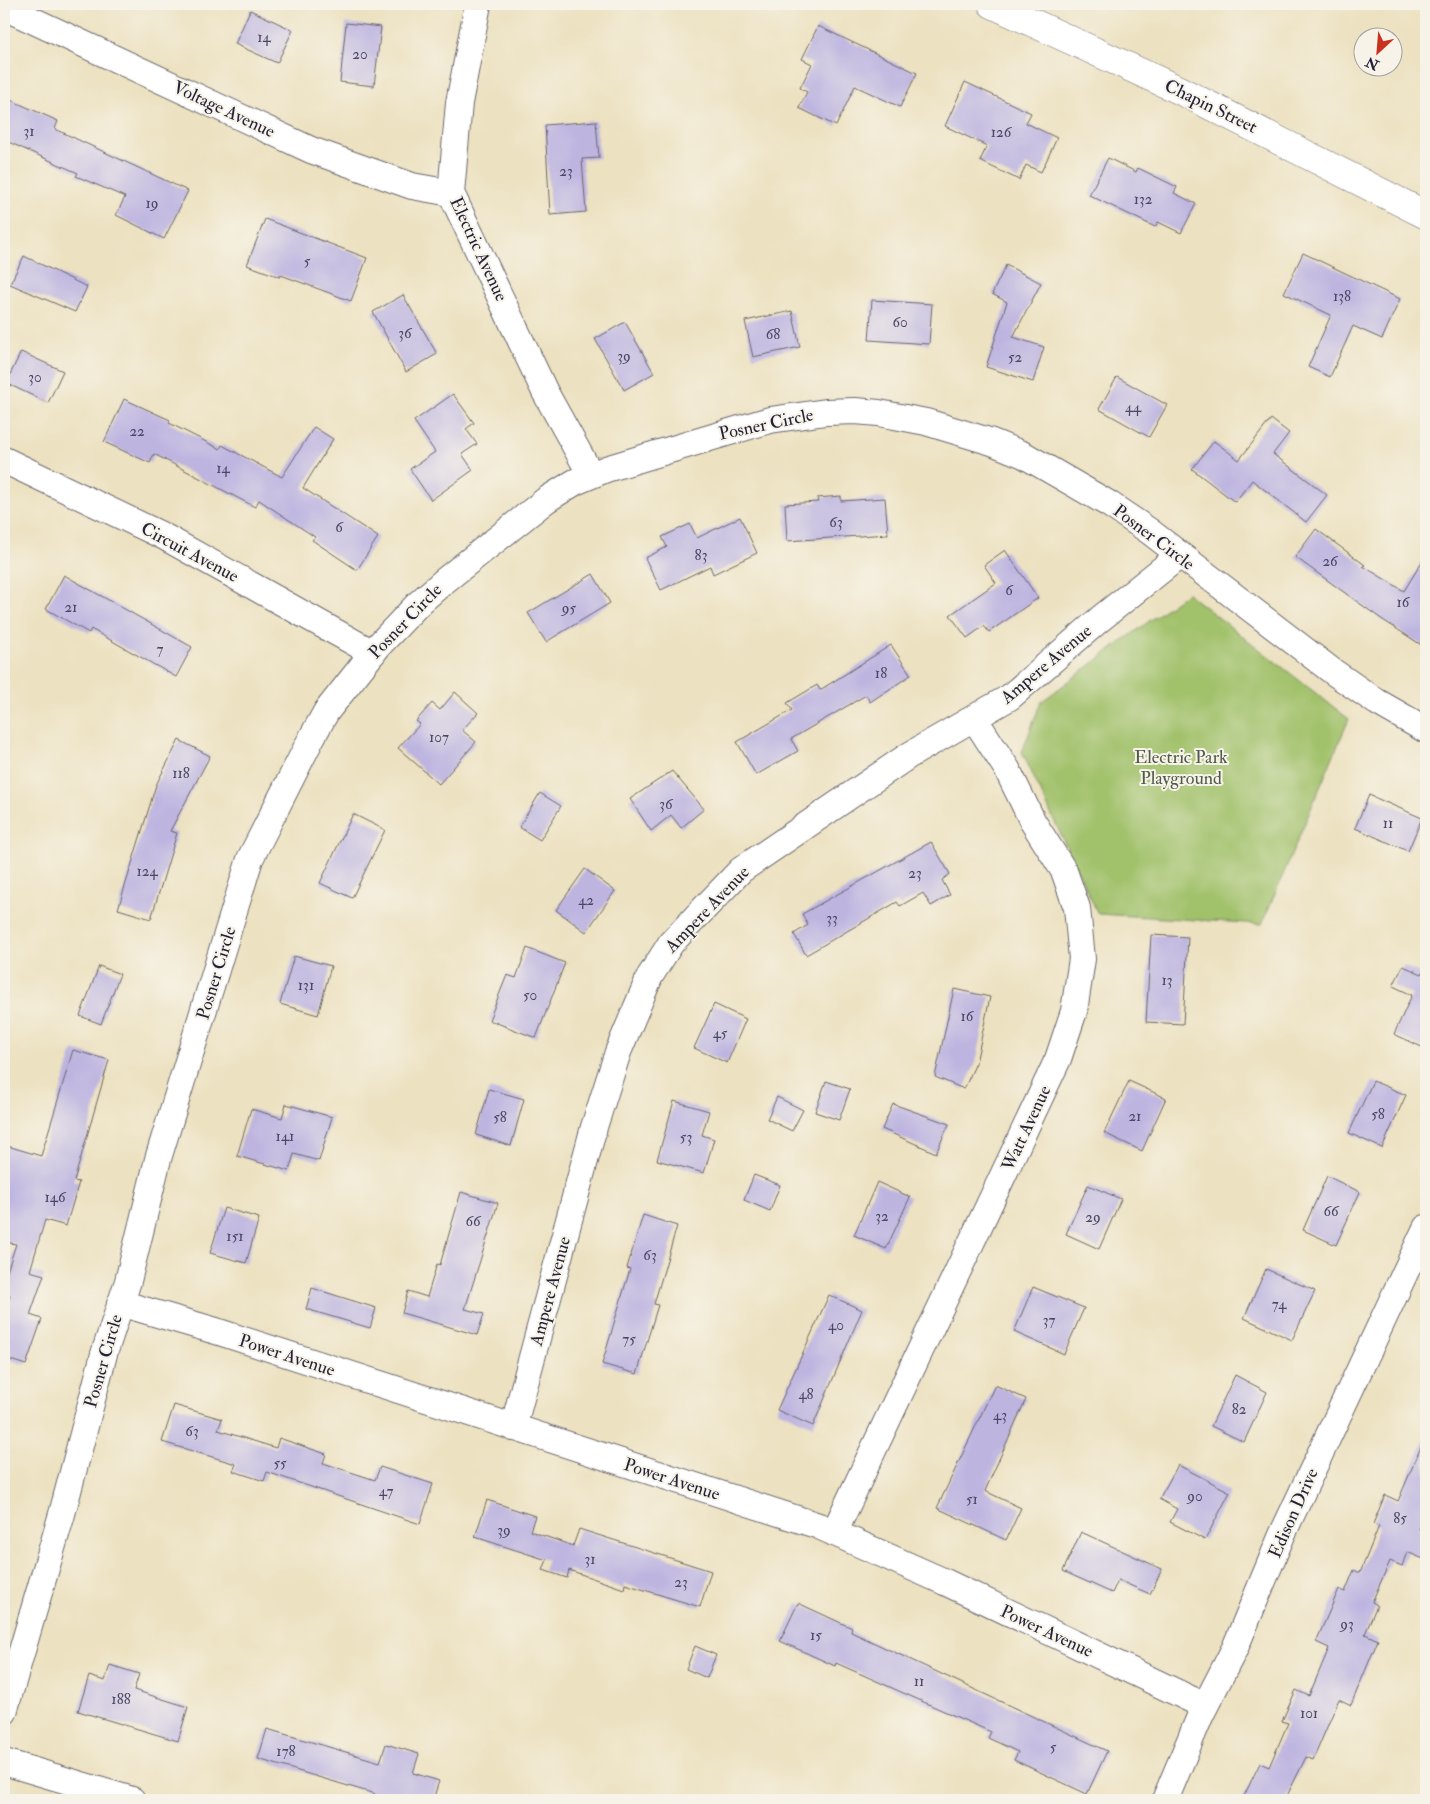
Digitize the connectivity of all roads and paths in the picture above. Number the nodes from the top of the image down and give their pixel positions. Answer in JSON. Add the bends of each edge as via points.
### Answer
{"nodes":[{"id":1,"x":478,"y":4,"type":"edge"},
{"id":2,"x":992,"y":4,"type":"edge"},
{"id":3,"x":4,"y":7,"type":"edge"},
{"id":4,"x":451,"y":193,"type":"junction"},
{"id":5,"x":1426,"y":215,"type":"edge"},
{"id":6,"x":4,"y":460,"type":"edge"},
{"id":7,"x":591,"y":475,"type":"junction"},
{"id":8,"x":1180,"y":555,"type":"junction"},
{"id":9,"x":372,"y":653,"type":"junction"},
{"id":10,"x":974,"y":718,"type":"junction"},
{"id":11,"x":1426,"y":730,"type":"edge"},
{"id":12,"x":1426,"y":1228,"type":"edge"},
{"id":13,"x":120,"y":1303,"type":"junction"},
{"id":14,"x":512,"y":1428,"type":"junction"},
{"id":15,"x":834,"y":1533,"type":"junction"},
{"id":16,"x":1205,"y":1706,"type":"junction"},
{"id":17,"x":4,"y":1712,"type":"edge"},
{"id":18,"x":4,"y":1762,"type":"edge"},
{"id":19,"x":64,"y":1790,"type":"edge"},
{"id":20,"x":132,"y":1800,"type":"edge"},
{"id":21,"x":1165,"y":1800,"type":"edge"}],
"edges":[{"from":1,"to":4,"type":"street","name":"Electric Avenue","via":[[459,103]]},
{"from":2,"to":5,"type":"main road","name":"Chapin Street","via":[[1179,90]]},
{"from":3,"to":4,"type":"street","name":"Voltage Avenue","via":[[311,150],[412,186]]},
{"from":4,"to":7,"type":"street","name":"Electric Avenue","via":[[545,392]]},
{"from":6,"to":9,"type":"street","name":"Circuit Avenue","via":[[163,536]]},
{"from":7,"to":8,"type":"street","name":"Posner Circle","via":[[770,420],[826,412],[879,413],[959,431],[1024,455],[1109,504]]},
{"from":7,"to":9,"type":"street","name":"Posner Circle","via":[[546,500],[443,582]]},
{"from":8,"to":10,"type":"street","name":"Ampere Avenue","via":[[1010,697]]},
{"from":8,"to":11,"type":"street","name":"Posner Circle","via":[[1332,671]]},
{"from":9,"to":13,"type":"street","name":"Posner Circle","via":[[319,725],[250,859],[158,1159]]},
{"from":10,"to":14,"type":"street","name":"Ampere Avenue","via":[[908,756],[741,870],[666,951],[642,992],[618,1052],[594,1127]]},
{"from":10,"to":15,"type":"street","name":"Watt Avenue","via":[[1007,769],[1033,822],[1064,871],[1077,908],[1082,959],[1074,1011],[1058,1059]]},
{"from":12,"to":16,"type":"street","name":"Edison Drive","via":[[1282,1535],[1235,1648]]},
{"from":13,"to":14,"type":"street","name":"Power Avenue"},
{"from":13,"to":17,"type":"street","name":"Posner Circle"},
{"from":14,"to":15,"type":"street","name":"Power Avenue"},
{"from":15,"to":16,"type":"street","name":"Power Avenue","via":[[945,1582]]},
{"from":16,"to":21,"type":"street","name":"Edison Drive"},
{"from":18,"to":19,"type":"street"},
{"from":19,"to":20,"type":"street"}]}
